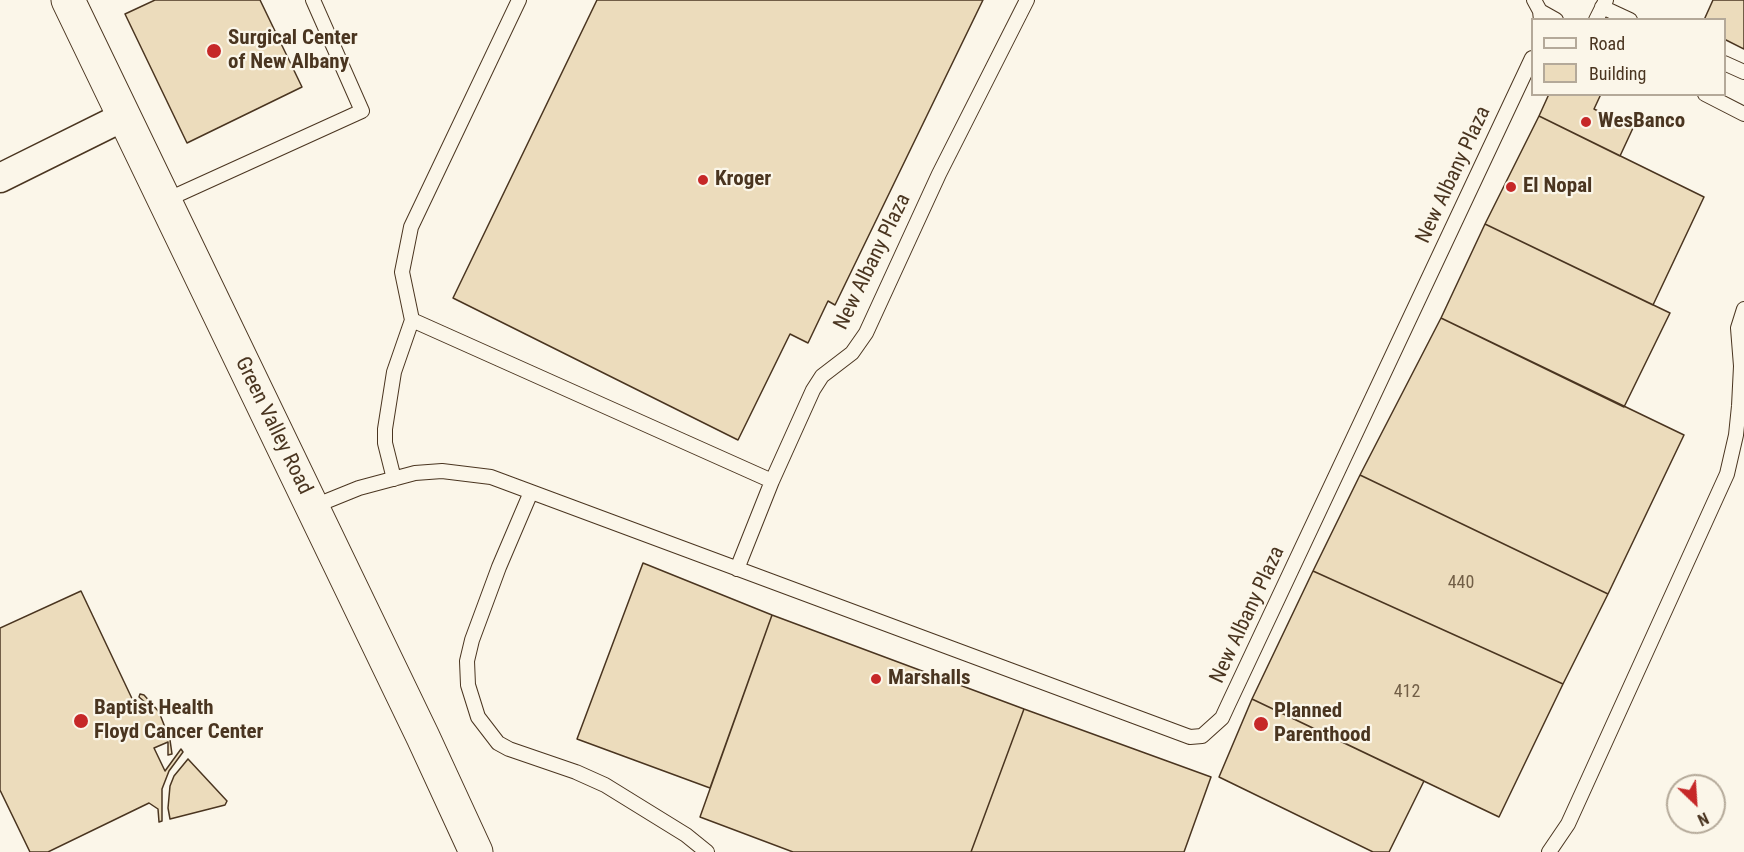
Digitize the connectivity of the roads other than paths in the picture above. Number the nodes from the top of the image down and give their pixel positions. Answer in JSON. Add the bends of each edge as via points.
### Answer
{"nodes":[{"id":1,"x":68,"y":0,"type":"edge"},
{"id":2,"x":313,"y":0,"type":"edge"},
{"id":3,"x":519,"y":0,"type":"edge"},
{"id":4,"x":1027,"y":0,"type":"edge"},
{"id":5,"x":1601,"y":9,"type":"edge"},
{"id":6,"x":1538,"y":10,"type":"edge"},
{"id":7,"x":1552,"y":18,"type":"edge"},
{"id":8,"x":1625,"y":18,"type":"edge"},
{"id":9,"x":1531,"y":62,"type":"edge"},
{"id":10,"x":1726,"y":63,"type":"edge"},
{"id":11,"x":1744,"y":72,"type":"edge"},
{"id":12,"x":1709,"y":96,"type":"edge"},
{"id":13,"x":1744,"y":114,"type":"edge"},
{"id":14,"x":123,"y":117,"type":"junction"},
{"id":15,"x":0,"y":178,"type":"edge"},
{"id":16,"x":164,"y":201,"type":"junction"},
{"id":17,"x":1744,"y":309,"type":"edge"},
{"id":18,"x":412,"y":320,"type":"junction"},
{"id":19,"x":394,"y":479,"type":"junction"},
{"id":20,"x":772,"y":481,"type":"junction"},
{"id":21,"x":531,"y":492,"type":"junction"},
{"id":22,"x":312,"y":507,"type":"junction"},
{"id":23,"x":737,"y":569,"type":"junction"},
{"id":24,"x":476,"y":852,"type":"edge"},
{"id":25,"x":707,"y":852,"type":"edge"},
{"id":26,"x":1549,"y":852,"type":"edge"}],
"edges":[{"from":1,"to":14,"type":"street","name":"Green Valley Road"},
{"from":2,"to":16,"type":"lane","via":[[362,111]]},
{"from":3,"to":18,"type":"lane","via":[[411,227],[402,272]]},
{"from":4,"to":20,"type":"lane","name":"New Albany Plaza","via":[[939,174],[866,333],[852,353],[822,376],[813,390]]},
{"from":5,"to":8,"type":"lane"},
{"from":6,"to":7,"type":"lane"},
{"from":9,"to":23,"type":"lane","name":"New Albany Plaza","via":[[1222,718],[1202,736],[1190,737]]},
{"from":10,"to":11,"type":"lane"},
{"from":12,"to":13,"type":"lane"},
{"from":14,"to":15,"type":"street"},
{"from":14,"to":16,"type":"street","name":"Green Valley Road"},
{"from":16,"to":22,"type":"street","name":"Green Valley Road"},
{"from":17,"to":26,"type":"lane","via":[[1738,328],[1741,366],[1736,435],[1726,474],[1568,824]]},
{"from":18,"to":19,"type":"lane","via":[[394,372],[387,409],[385,442]]},
{"from":18,"to":20,"type":"lane"},
{"from":19,"to":21,"type":"lane","name":"New Albany Plaza","via":[[442,471],[491,477]]},
{"from":19,"to":22,"type":"lane","name":"New Albany Plaza"},
{"from":20,"to":23,"type":"lane","name":"New Albany Plaza"},
{"from":21,"to":23,"type":"lane","name":"New Albany Plaza"},
{"from":21,"to":25,"type":"lane","via":[[499,567],[467,661],[468,685],[478,717],[498,743],[605,785]]},
{"from":22,"to":24,"type":"street","name":"Green Valley Road"}]}
